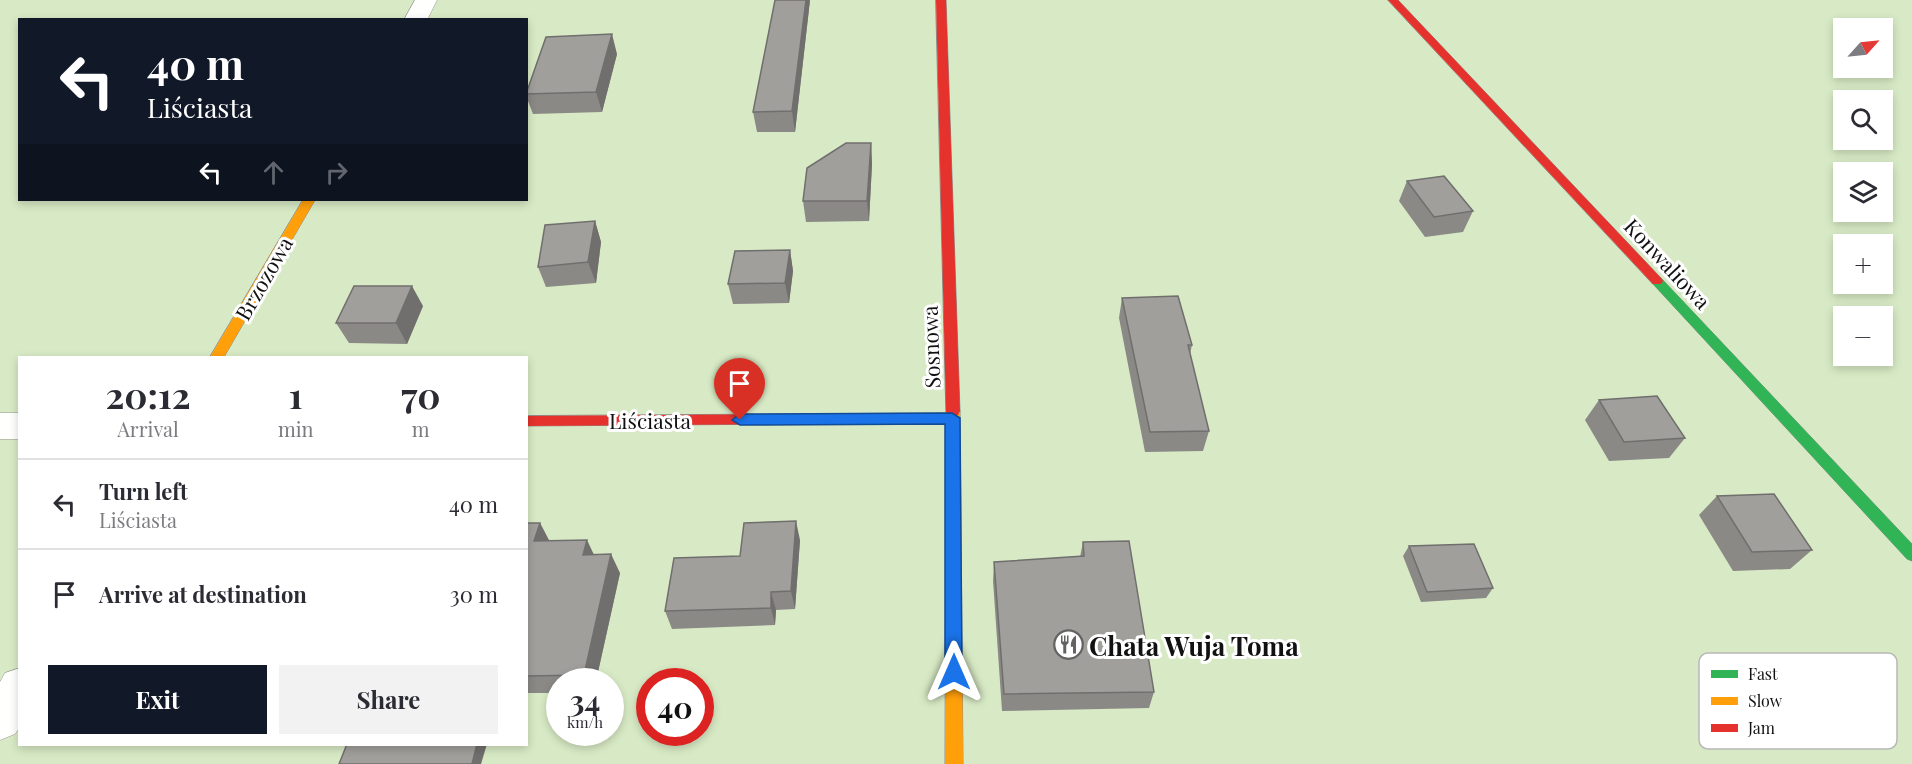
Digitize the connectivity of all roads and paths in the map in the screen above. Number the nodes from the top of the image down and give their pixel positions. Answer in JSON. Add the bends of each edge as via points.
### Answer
{"nodes":[{"id":1,"x":426,"y":0,"type":"edge"},
{"id":2,"x":941,"y":0,"type":"edge"},
{"id":3,"x":1393,"y":0,"type":"edge"},
{"id":4,"x":416,"y":18,"type":"edge"},
{"id":5,"x":308,"y":201,"type":"edge"},
{"id":6,"x":218,"y":356,"type":"edge"},
{"id":7,"x":952,"y":418,"type":"junction"},
{"id":8,"x":528,"y":421,"type":"edge"},
{"id":9,"x":0,"y":426,"type":"edge"},
{"id":10,"x":18,"y":426,"type":"edge"},
{"id":11,"x":1912,"y":554,"type":"edge"},
{"id":12,"x":18,"y":690,"type":"edge"},
{"id":13,"x":0,"y":720,"type":"edge"},
{"id":14,"x":954,"y":764,"type":"edge"}],
"edges":[{"from":1,"to":4,"type":"street"},
{"from":2,"to":7,"type":"street","name":"Sosnowa"},
{"from":3,"to":11,"type":"street","name":"Konwaliowa"},
{"from":5,"to":6,"type":"street","name":"Brzozowa"},
{"from":7,"to":8,"type":"street","name":"Liściasta"},
{"from":7,"to":14,"type":"street","name":"Sosnowa"},
{"from":9,"to":10,"type":"street"},
{"from":12,"to":13,"type":"street"}]}
